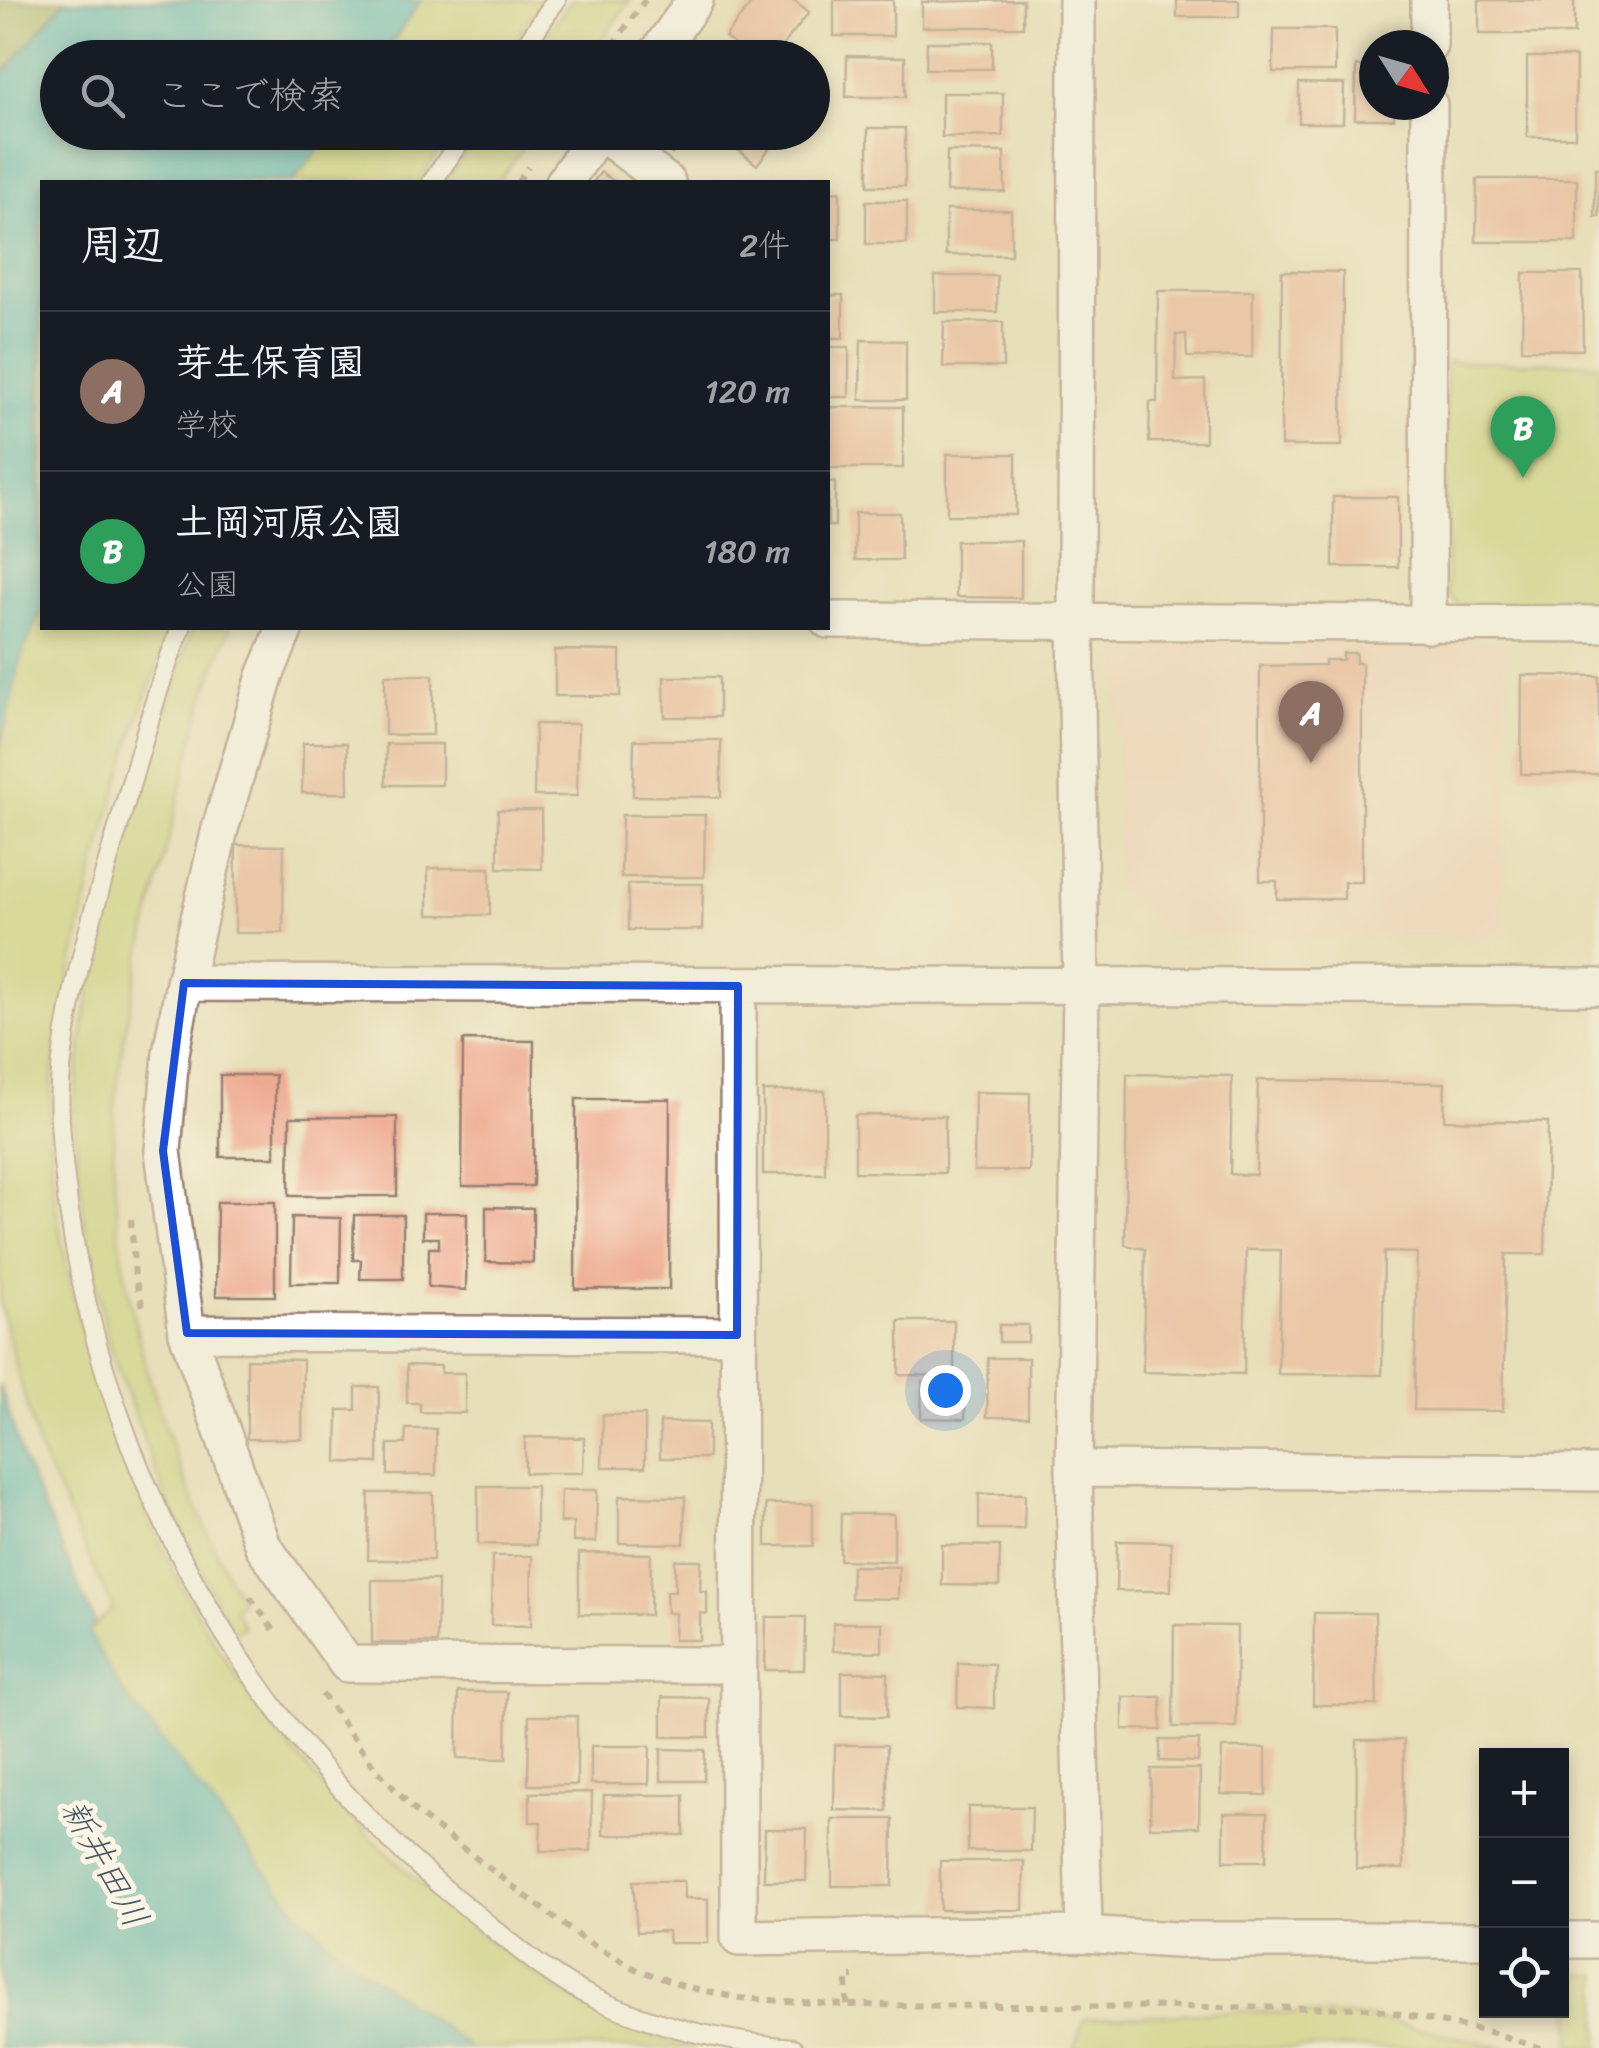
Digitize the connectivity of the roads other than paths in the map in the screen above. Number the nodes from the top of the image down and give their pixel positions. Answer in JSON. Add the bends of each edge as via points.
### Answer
{"nodes":[{"id":1,"x":556,"y":0,"type":"edge"},
{"id":2,"x":696,"y":0,"type":"edge"},
{"id":3,"x":1077,"y":0,"type":"edge"},
{"id":4,"x":1429,"y":0,"type":"edge"},
{"id":5,"x":1429,"y":30,"type":"edge"},
{"id":6,"x":529,"y":40,"type":"edge"},
{"id":7,"x":667,"y":40,"type":"edge"},
{"id":8,"x":1429,"y":120,"type":"edge"},
{"id":9,"x":454,"y":150,"type":"edge"},
{"id":10,"x":587,"y":150,"type":"edge"},
{"id":11,"x":624,"y":150,"type":"edge"},
{"id":12,"x":433,"y":180,"type":"edge"},
{"id":13,"x":565,"y":180,"type":"edge"},
{"id":14,"x":664,"y":180,"type":"edge"},
{"id":15,"x":830,"y":620,"type":"edge"},
{"id":16,"x":1076,"y":624,"type":"junction"},
{"id":17,"x":1428,"y":624,"type":"junction"},
{"id":18,"x":1599,"y":624,"type":"edge"},
{"id":19,"x":179,"y":630,"type":"edge"},
{"id":20,"x":283,"y":630,"type":"edge"},
{"id":21,"x":184,"y":983,"type":"junction"},
{"id":22,"x":738,"y":986,"type":"junction"},
{"id":23,"x":1080,"y":988,"type":"junction"},
{"id":24,"x":1599,"y":988,"type":"edge"},
{"id":25,"x":187,"y":1334,"type":"junction"},
{"id":26,"x":737,"y":1336,"type":"junction"},
{"id":27,"x":1074,"y":1470,"type":"junction"},
{"id":28,"x":1599,"y":1473,"type":"edge"},
{"id":29,"x":736,"y":1665,"type":"junction"},
{"id":30,"x":1084,"y":1934,"type":"junction"},
{"id":31,"x":1479,"y":1940,"type":"edge"},
{"id":32,"x":1569,"y":1940,"type":"edge"},
{"id":33,"x":1599,"y":1940,"type":"edge"},
{"id":34,"x":793,"y":2048,"type":"edge"}],
"edges":[{"from":1,"to":6,"type":"lane"},
{"from":2,"to":7,"type":"street"},
{"from":3,"to":16,"type":"street"},
{"from":4,"to":5,"type":"street"},
{"from":8,"to":17,"type":"street"},
{"from":9,"to":12,"type":"lane"},
{"from":10,"to":13,"type":"street"},
{"from":11,"to":14,"type":"street"},
{"from":15,"to":16,"type":"street"},
{"from":16,"to":17,"type":"street"},
{"from":16,"to":23,"type":"street"},
{"from":17,"to":18,"type":"street"},
{"from":19,"to":34,"type":"lane","via":[[100,891],[66,1039],[59,1119],[94,1339],[154,1504],[237,1660],[334,1785],[416,1866],[592,1997],[726,2042]]},
{"from":20,"to":21,"type":"street","via":[[220,829]]},
{"from":21,"to":22,"type":"street"},
{"from":21,"to":25,"type":"street","via":[[163,1151]]},
{"from":22,"to":23,"type":"street"},
{"from":22,"to":26,"type":"street"},
{"from":23,"to":24,"type":"street"},
{"from":23,"to":27,"type":"street"},
{"from":25,"to":26,"type":"street"},
{"from":25,"to":29,"type":"street","via":[[262,1546],[346,1664]]},
{"from":26,"to":29,"type":"street"},
{"from":27,"to":28,"type":"street"},
{"from":27,"to":30,"type":"street"},
{"from":29,"to":30,"type":"street","via":[[739,1938]]},
{"from":30,"to":31,"type":"street"},
{"from":32,"to":33,"type":"street"}]}
